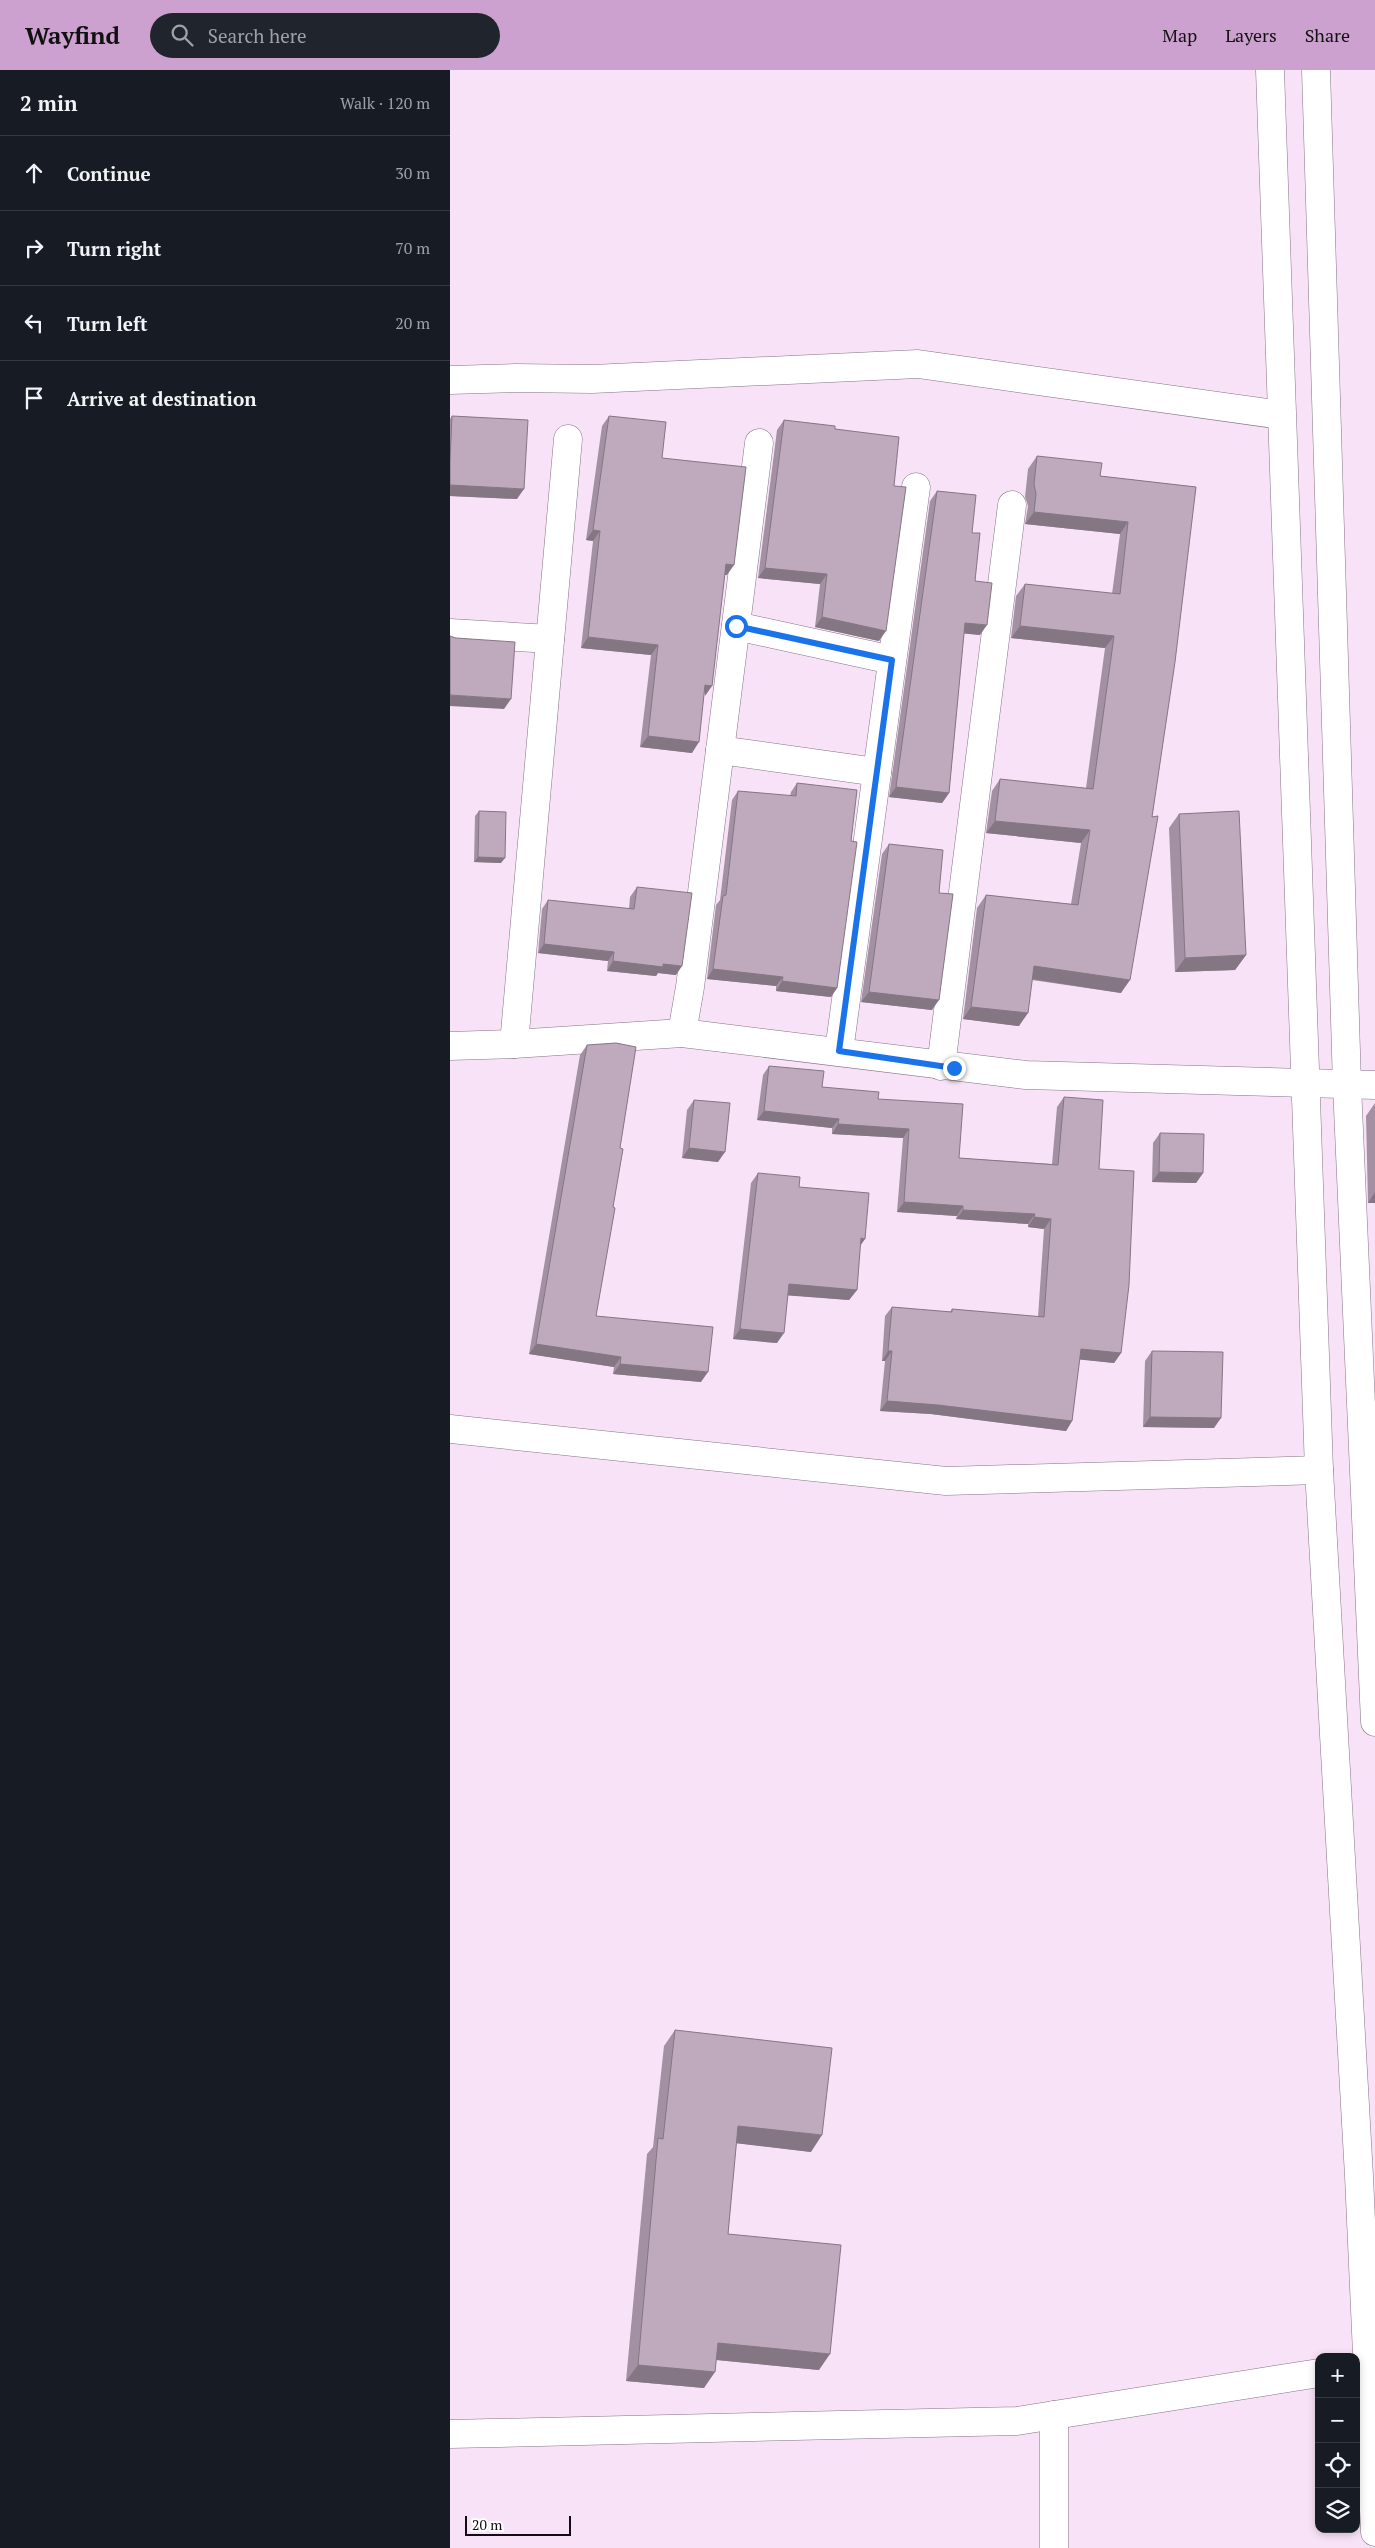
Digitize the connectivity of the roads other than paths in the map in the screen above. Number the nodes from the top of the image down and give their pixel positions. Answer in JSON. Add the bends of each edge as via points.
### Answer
{"nodes":[{"id":1,"x":1270,"y":70,"type":"edge"},
{"id":2,"x":1316,"y":70,"type":"edge"},
{"id":3,"x":450,"y":380,"type":"edge"},
{"id":4,"x":1281,"y":415,"type":"junction"},
{"id":5,"x":568,"y":439,"type":"dead end"},
{"id":6,"x":759,"y":443,"type":"dead end"},
{"id":7,"x":916,"y":487,"type":"dead end"},
{"id":8,"x":1012,"y":505,"type":"dead end"},
{"id":9,"x":736,"y":626,"type":"junction"},
{"id":10,"x":450,"y":633,"type":"edge"},
{"id":11,"x":550,"y":639,"type":"junction"},
{"id":12,"x":892,"y":660,"type":"junction"},
{"id":13,"x":720,"y":750,"type":"junction"},
{"id":14,"x":877,"y":772,"type":"junction"},
{"id":15,"x":682,"y":1033,"type":"junction"},
{"id":16,"x":514,"y":1044,"type":"junction"},
{"id":17,"x":450,"y":1046,"type":"edge"},
{"id":18,"x":839,"y":1051,"type":"junction"},
{"id":19,"x":941,"y":1066,"type":"junction"},
{"id":20,"x":1306,"y":1083,"type":"junction"},
{"id":21,"x":1347,"y":1084,"type":"junction"},
{"id":22,"x":1375,"y":1085,"type":"edge"},
{"id":23,"x":450,"y":1429,"type":"edge"},
{"id":24,"x":1319,"y":1470,"type":"junction"},
{"id":25,"x":1375,"y":1722,"type":"edge"},
{"id":26,"x":1367,"y":2365,"type":"edge"},
{"id":27,"x":1315,"y":2374,"type":"edge"},
{"id":28,"x":1054,"y":2415,"type":"junction"},
{"id":29,"x":450,"y":2434,"type":"edge"},
{"id":30,"x":1375,"y":2532,"type":"edge"},
{"id":31,"x":1054,"y":2548,"type":"edge"}],
"edges":[{"from":1,"to":4,"type":"street"},
{"from":2,"to":21,"type":"street"},
{"from":3,"to":4,"type":"street","via":[[592,380],[918,364]]},
{"from":4,"to":20,"type":"street"},
{"from":5,"to":11,"type":"street"},
{"from":6,"to":9,"type":"street"},
{"from":7,"to":12,"type":"street"},
{"from":8,"to":19,"type":"street"},
{"from":9,"to":12,"type":"street"},
{"from":9,"to":13,"type":"street"},
{"from":10,"to":11,"type":"street"},
{"from":11,"to":16,"type":"street"},
{"from":12,"to":14,"type":"street"},
{"from":13,"to":14,"type":"street"},
{"from":13,"to":15,"type":"street"},
{"from":14,"to":18,"type":"street"},
{"from":15,"to":16,"type":"street"},
{"from":15,"to":18,"type":"street"},
{"from":16,"to":17,"type":"street"},
{"from":18,"to":19,"type":"street"},
{"from":19,"to":20,"type":"street","via":[[1026,1075]]},
{"from":20,"to":21,"type":"street"},
{"from":20,"to":24,"type":"street"},
{"from":21,"to":22,"type":"street"},
{"from":21,"to":25,"type":"street"},
{"from":23,"to":24,"type":"street","via":[[946,1481]]},
{"from":24,"to":26,"type":"street"},
{"from":26,"to":30,"type":"street"},
{"from":27,"to":28,"type":"street"},
{"from":28,"to":29,"type":"street","via":[[1017,2421]]},
{"from":28,"to":31,"type":"street"}]}
